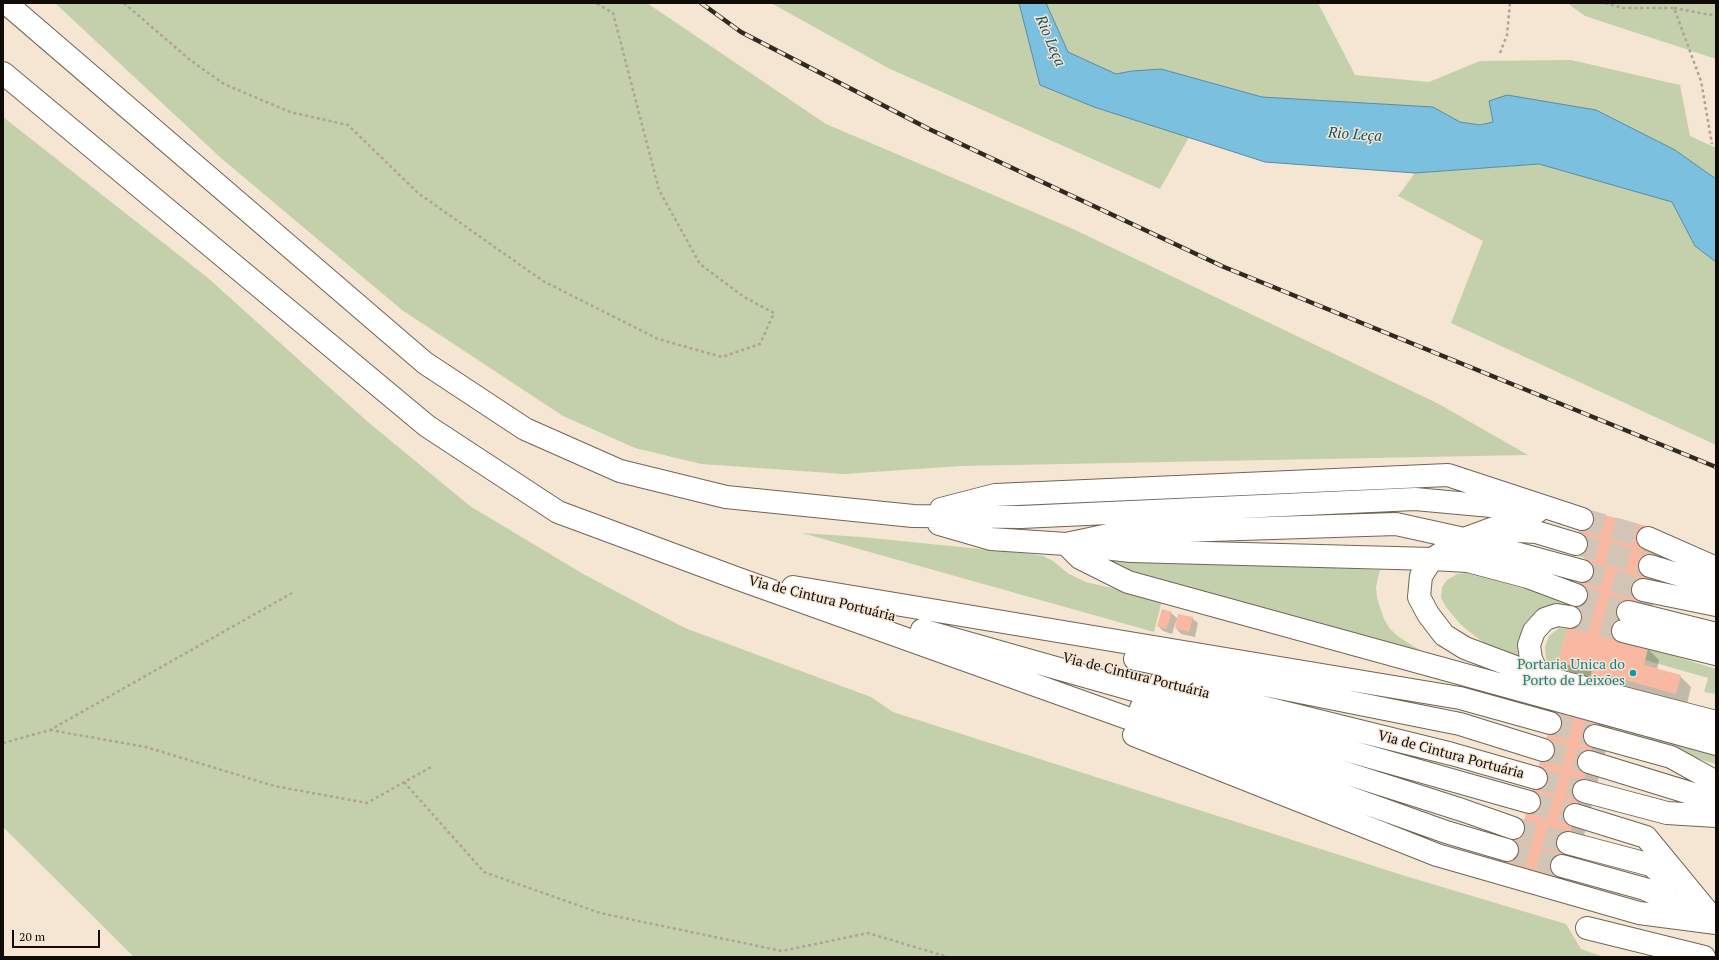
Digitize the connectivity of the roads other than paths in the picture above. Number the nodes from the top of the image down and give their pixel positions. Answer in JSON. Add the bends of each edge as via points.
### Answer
{"nodes":[{"id":1,"x":6,"y":3,"type":"edge"},
{"id":2,"x":3,"y":73,"type":"edge"},
{"id":3,"x":1548,"y":508,"type":"junction"},
{"id":4,"x":913,"y":516,"type":"junction"},
{"id":5,"x":1582,"y":520,"type":"tunnel mouth"},
{"id":6,"x":1396,"y":524,"type":"junction"},
{"id":7,"x":1490,"y":530,"type":"junction"},
{"id":8,"x":1648,"y":538,"type":"tunnel mouth"},
{"id":9,"x":1464,"y":539,"type":"junction"},
{"id":10,"x":1066,"y":544,"type":"junction"},
{"id":11,"x":1576,"y":544,"type":"tunnel mouth"},
{"id":12,"x":1432,"y":559,"type":"junction"},
{"id":13,"x":1650,"y":566,"type":"tunnel mouth"},
{"id":14,"x":1716,"y":568,"type":"edge"},
{"id":15,"x":1582,"y":571,"type":"tunnel mouth"},
{"id":16,"x":736,"y":578,"type":"junction"},
{"id":17,"x":1716,"y":586,"type":"edge"},
{"id":18,"x":1643,"y":590,"type":"tunnel mouth"},
{"id":19,"x":1576,"y":595,"type":"tunnel mouth"},
{"id":20,"x":1716,"y":605,"type":"edge"},
{"id":21,"x":1570,"y":618,"type":"tunnel mouth"},
{"id":22,"x":1716,"y":634,"type":"edge"},
{"id":23,"x":1716,"y":654,"type":"edge"},
{"id":24,"x":1539,"y":676,"type":"junction"},
{"id":25,"x":1716,"y":722,"type":"edge"},
{"id":26,"x":1550,"y":723,"type":"tunnel mouth"},
{"id":27,"x":1595,"y":736,"type":"tunnel mouth"},
{"id":28,"x":1716,"y":744,"type":"edge"},
{"id":29,"x":1543,"y":750,"type":"tunnel mouth"},
{"id":30,"x":1589,"y":762,"type":"tunnel mouth"},
{"id":31,"x":1536,"y":778,"type":"tunnel mouth"},
{"id":32,"x":1716,"y":782,"type":"edge"},
{"id":33,"x":1584,"y":790,"type":"tunnel mouth"},
{"id":34,"x":1716,"y":801,"type":"edge"},
{"id":35,"x":1530,"y":802,"type":"tunnel mouth"},
{"id":36,"x":1575,"y":815,"type":"tunnel mouth"},
{"id":37,"x":1716,"y":816,"type":"edge"},
{"id":38,"x":1513,"y":828,"type":"tunnel mouth"},
{"id":39,"x":1568,"y":843,"type":"tunnel mouth"},
{"id":40,"x":1507,"y":850,"type":"tunnel mouth"},
{"id":41,"x":1562,"y":866,"type":"tunnel mouth"},
{"id":42,"x":1716,"y":922,"type":"edge"},
{"id":43,"x":1587,"y":928,"type":"dead end"},
{"id":44,"x":1704,"y":957,"type":"edge"}],
"edges":[{"from":1,"to":4,"type":"lane","via":[[425,363],[525,429],[620,471],[726,497]]},
{"from":2,"to":16,"type":"lane","via":[[427,426],[558,512]]},
{"from":3,"to":4,"type":"lane","via":[[1502,507],[1415,498],[1021,517]]},
{"from":3,"to":5,"type":"lane"},
{"from":3,"to":7,"type":"lane"},
{"from":4,"to":10,"type":"lane","via":[[991,539]]},
{"from":6,"to":7,"type":"lane"},
{"from":6,"to":9,"type":"lane"},
{"from":6,"to":10,"type":"lane","via":[[1118,533]]},
{"from":7,"to":9,"type":"lane"},
{"from":7,"to":11,"type":"lane","via":[[1536,532]]},
{"from":8,"to":14,"type":"lane"},
{"from":9,"to":12,"type":"lane"},
{"from":9,"to":15,"type":"lane"},
{"from":10,"to":12,"type":"lane","via":[[1132,552]]},
{"from":10,"to":28,"type":"lane","via":[[1080,558],[1128,582]]},
{"from":12,"to":19,"type":"lane","via":[[1468,561]]},
{"from":12,"to":24,"type":"lane","via":[[1421,576],[1419,597],[1444,635],[1465,648]]},
{"from":13,"to":17,"type":"lane"},
{"from":16,"to":26,"type":"lane","via":[[1460,698]]},
{"from":16,"to":29,"type":"lane","via":[[1460,724]]},
{"from":16,"to":31,"type":"lane","name":"Via de Cintura Portuária","via":[[1452,754]]},
{"from":16,"to":35,"type":"lane"},
{"from":16,"to":38,"type":"lane"},
{"from":16,"to":40,"type":"lane","via":[[1446,832]]},
{"from":16,"to":42,"type":"lane","via":[[1436,855],[1639,913]]},
{"from":18,"to":20,"type":"lane"},
{"from":21,"to":24,"type":"lane","via":[[1557,615],[1545,619],[1534,631],[1529,645],[1531,659]]},
{"from":22,"to":23,"type":"lane","via":[[1626,622]]},
{"from":24,"to":25,"type":"lane"},
{"from":27,"to":32,"type":"lane","via":[[1671,756]]},
{"from":30,"to":34,"type":"lane"},
{"from":33,"to":37,"type":"lane","via":[[1667,813]]},
{"from":36,"to":42,"type":"lane","via":[[1646,837]]},
{"from":39,"to":42,"type":"lane","via":[[1651,865]]},
{"from":41,"to":42,"type":"lane","via":[[1645,890]]},
{"from":43,"to":44,"type":"lane"}]}
